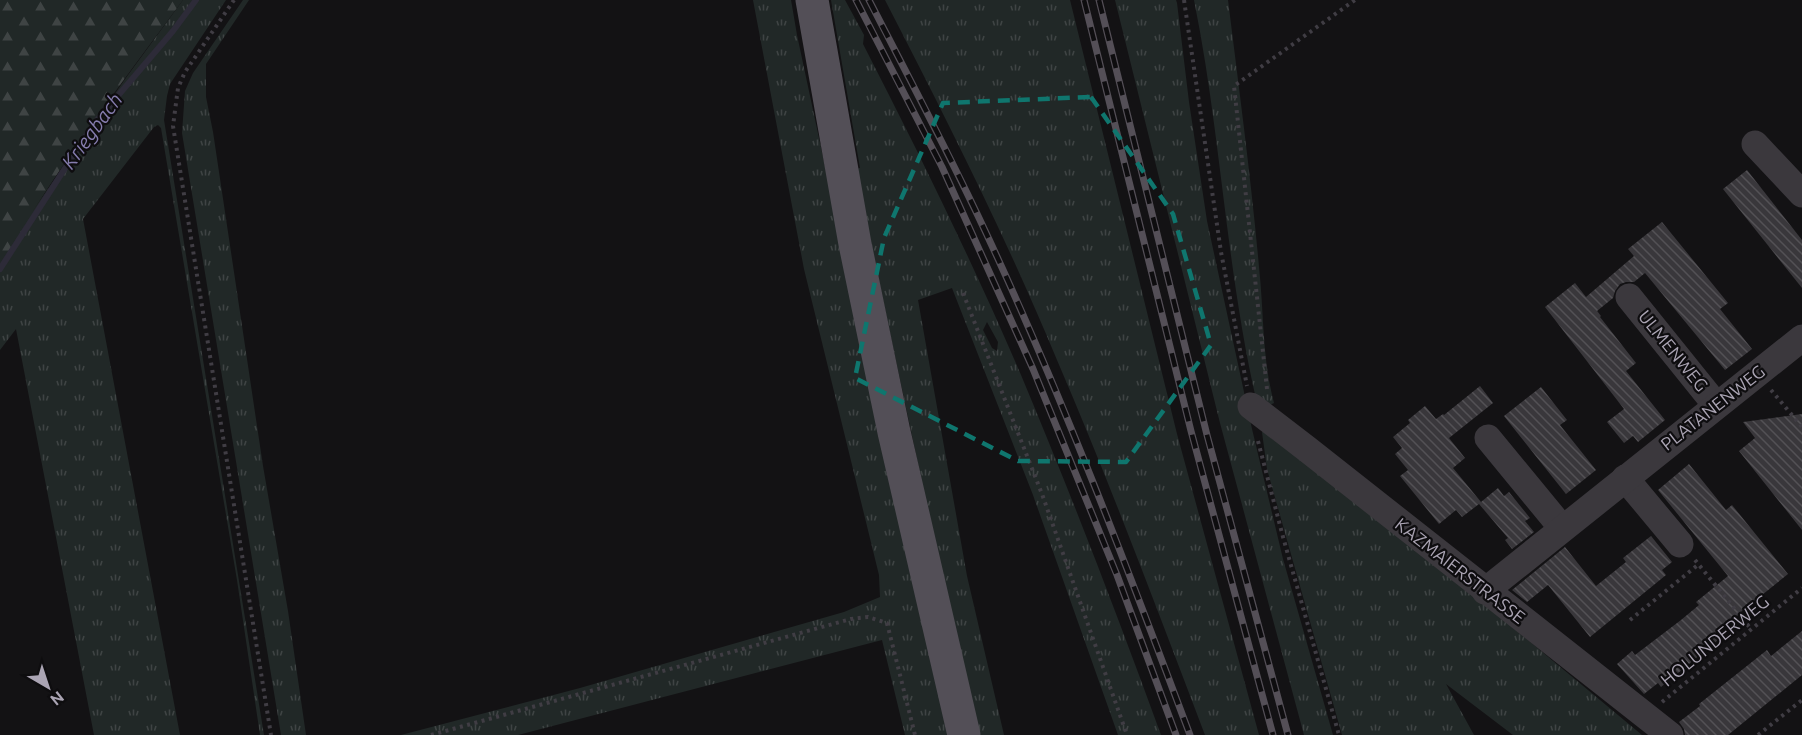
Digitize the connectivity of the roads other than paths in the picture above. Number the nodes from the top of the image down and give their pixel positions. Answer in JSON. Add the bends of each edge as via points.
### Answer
{"nodes":[{"id":1,"x":812,"y":0,"type":"edge"},
{"id":2,"x":1755,"y":144,"type":"dead end"},
{"id":3,"x":1802,"y":194,"type":"edge"},
{"id":4,"x":1629,"y":297,"type":"dead end"},
{"id":5,"x":1802,"y":338,"type":"edge"},
{"id":6,"x":1716,"y":405,"type":"junction"},
{"id":7,"x":1257,"y":411,"type":"road end"},
{"id":8,"x":1488,"y":438,"type":"dead end"},
{"id":9,"x":1625,"y":478,"type":"junction"},
{"id":10,"x":1562,"y":528,"type":"junction"},
{"id":11,"x":1680,"y":544,"type":"road end"},
{"id":12,"x":1485,"y":591,"type":"junction"},
{"id":13,"x":964,"y":735,"type":"edge"},
{"id":14,"x":1670,"y":735,"type":"edge"}],
"edges":[{"from":1,"to":13,"type":"main road","via":[[858,256]]},
{"from":2,"to":3,"type":"street"},
{"from":4,"to":6,"type":"street","name":"ULMENWEG"},
{"from":5,"to":6,"type":"street","name":"PLATANENWEG"},
{"from":6,"to":9,"type":"street","name":"PLATANENWEG"},
{"from":7,"to":12,"type":"street","name":"KAZMAIERSTRASSE"},
{"from":8,"to":10,"type":"street"},
{"from":9,"to":10,"type":"street","name":"PLATANENWEG"},
{"from":9,"to":11,"type":"street"},
{"from":10,"to":12,"type":"street","name":"PLATANENWEG"},
{"from":12,"to":14,"type":"street","name":"KAZMAIERSTRASSE"}]}
